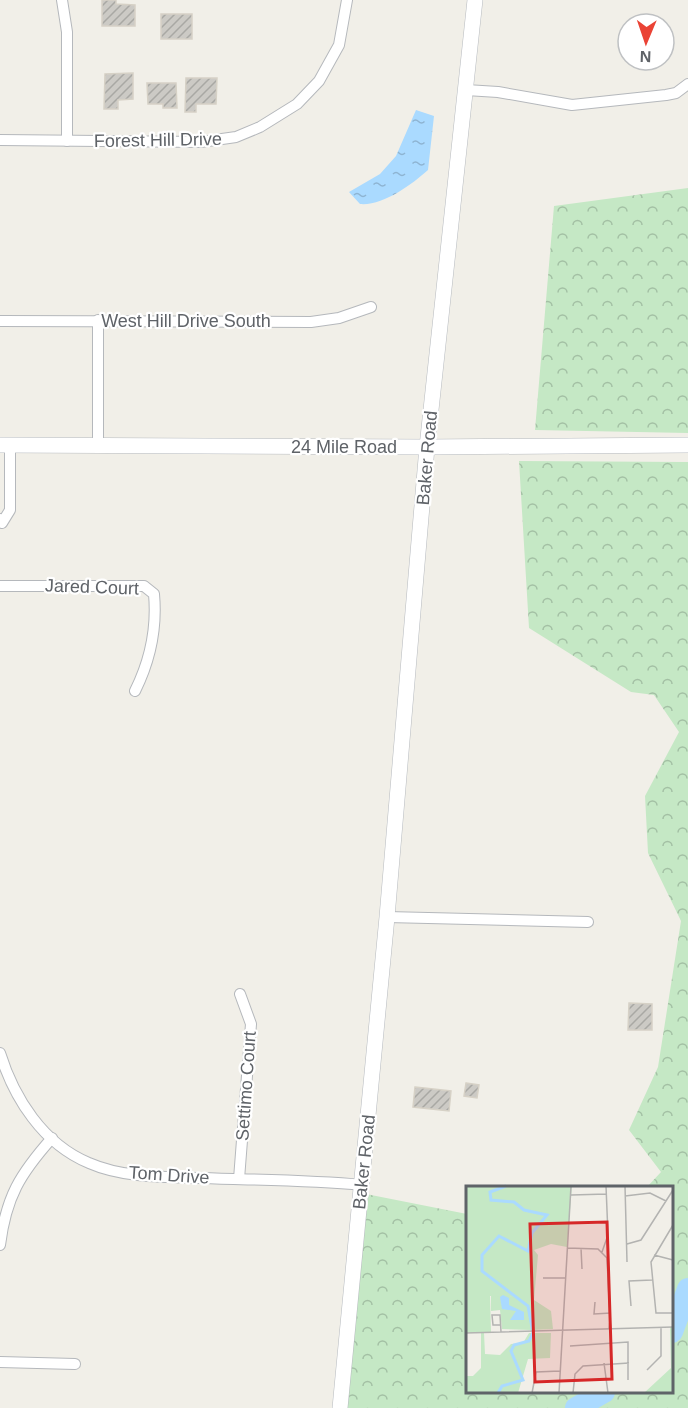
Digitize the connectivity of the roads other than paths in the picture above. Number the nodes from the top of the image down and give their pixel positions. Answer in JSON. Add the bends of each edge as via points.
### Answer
{"nodes":[{"id":1,"x":62,"y":0,"type":"edge"},
{"id":2,"x":347,"y":0,"type":"edge"},
{"id":3,"x":475,"y":0,"type":"edge"},
{"id":4,"x":688,"y":84,"type":"edge"},
{"id":5,"x":466,"y":90,"type":"junction"},
{"id":6,"x":0,"y":140,"type":"edge"},
{"id":7,"x":67,"y":141,"type":"junction"},
{"id":8,"x":370,"y":307,"type":"dead end"},
{"id":9,"x":98,"y":320,"type":"junction"},
{"id":10,"x":0,"y":321,"type":"edge"},
{"id":11,"x":5,"y":445,"type":"edge"},
{"id":12,"x":98,"y":445,"type":"junction"},
{"id":13,"x":688,"y":445,"type":"edge"},
{"id":14,"x":427,"y":447,"type":"junction"},
{"id":15,"x":1,"y":526,"type":"edge"},
{"id":16,"x":0,"y":586,"type":"edge"},
{"id":17,"x":135,"y":691,"type":"dead end"},
{"id":18,"x":387,"y":917,"type":"junction"},
{"id":19,"x":588,"y":922,"type":"dead end"},
{"id":20,"x":240,"y":994,"type":"dead end"},
{"id":21,"x":0,"y":1053,"type":"edge"},
{"id":22,"x":52,"y":1138,"type":"junction"},
{"id":23,"x":239,"y":1179,"type":"junction"},
{"id":24,"x":362,"y":1185,"type":"junction"},
{"id":25,"x":0,"y":1245,"type":"edge"},
{"id":26,"x":0,"y":1362,"type":"edge"},
{"id":27,"x":75,"y":1364,"type":"dead end"},
{"id":28,"x":340,"y":1408,"type":"edge"}],
"edges":[{"from":1,"to":7,"type":"street","via":[[68,39]]},
{"from":2,"to":7,"type":"street","name":"Forest Hill Drive","via":[[339,45],[319,81],[297,104],[260,127],[236,137],[201,142]]},
{"from":3,"to":5,"type":"street","name":"Baker Road"},
{"from":4,"to":5,"type":"street","via":[[666,95],[572,105]]},
{"from":5,"to":14,"type":"street","name":"Baker Road"},
{"from":6,"to":7,"type":"street","name":"Forest Hill Drive"},
{"from":8,"to":9,"type":"street","name":"West Hill Drive South","via":[[339,318],[311,322]]},
{"from":9,"to":10,"type":"street","name":"West Hill Drive South"},
{"from":9,"to":12,"type":"street"},
{"from":11,"to":12,"type":"street","name":"24 Mile Road"},
{"from":11,"to":15,"type":"street","via":[[10,510]]},
{"from":12,"to":14,"type":"street","name":"24 Mile Road"},
{"from":13,"to":14,"type":"street","name":"24 Mile Road"},
{"from":14,"to":18,"type":"street","name":"Baker Road"},
{"from":16,"to":17,"type":"street","name":"Jared Court","via":[[144,586],[154,594],[156,615],[147,668]]},
{"from":18,"to":19,"type":"street"},
{"from":18,"to":24,"type":"street","name":"Baker Road"},
{"from":20,"to":23,"type":"street","name":"Settimo Court","via":[[251,1024]]},
{"from":21,"to":22,"type":"street","name":"Tom Drive","via":[[26,1111]]},
{"from":22,"to":23,"type":"street","name":"Tom Drive","via":[[89,1164],[119,1172]]},
{"from":22,"to":25,"type":"street","via":[[13,1192],[4,1214]]},
{"from":23,"to":24,"type":"street","name":"Tom Drive"},
{"from":24,"to":28,"type":"street","name":"Baker Road"},
{"from":26,"to":27,"type":"street"}]}
